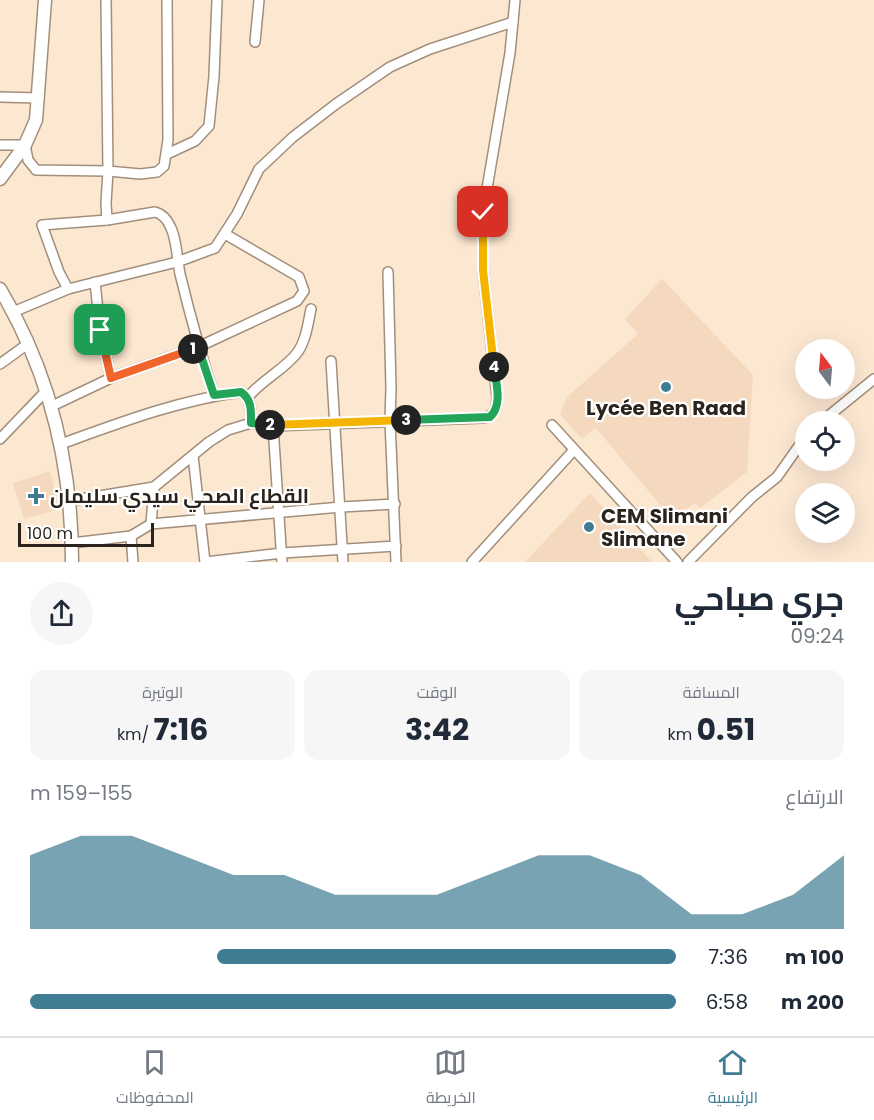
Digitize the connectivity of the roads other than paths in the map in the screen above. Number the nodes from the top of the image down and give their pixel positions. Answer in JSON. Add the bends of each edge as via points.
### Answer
{"nodes":[{"id":1,"x":45,"y":0,"type":"edge"},
{"id":2,"x":106,"y":0,"type":"edge"},
{"id":3,"x":167,"y":0,"type":"edge"},
{"id":4,"x":217,"y":0,"type":"edge"},
{"id":5,"x":259,"y":0,"type":"edge"},
{"id":6,"x":515,"y":0,"type":"edge"},
{"id":7,"x":513,"y":22,"type":"junction"},
{"id":8,"x":255,"y":42,"type":"dead end"},
{"id":9,"x":0,"y":96,"type":"edge"},
{"id":10,"x":39,"y":98,"type":"junction"},
{"id":11,"x":24,"y":145,"type":"junction"},
{"id":12,"x":0,"y":146,"type":"edge"},
{"id":13,"x":167,"y":154,"type":"junction"},
{"id":14,"x":108,"y":171,"type":"junction"},
{"id":15,"x":0,"y":179,"type":"edge"},
{"id":16,"x":107,"y":220,"type":"junction"},
{"id":17,"x":225,"y":234,"type":"junction"},
{"id":18,"x":177,"y":262,"type":"junction"},
{"id":19,"x":388,"y":272,"type":"dead end"},
{"id":20,"x":95,"y":282,"type":"junction"},
{"id":21,"x":0,"y":289,"type":"edge"},
{"id":22,"x":68,"y":289,"type":"junction"},
{"id":23,"x":311,"y":309,"type":"dead end"},
{"id":24,"x":13,"y":312,"type":"junction"},
{"id":25,"x":29,"y":343,"type":"junction"},
{"id":26,"x":198,"y":347,"type":"junction"},
{"id":27,"x":331,"y":361,"type":"dead end"},
{"id":28,"x":0,"y":364,"type":"edge"},
{"id":29,"x":111,"y":378,"type":"junction"},
{"id":30,"x":874,"y":378,"type":"edge"},
{"id":31,"x":46,"y":391,"type":"junction"},
{"id":32,"x":214,"y":395,"type":"junction"},
{"id":33,"x":248,"y":397,"type":"junction"},
{"id":34,"x":52,"y":406,"type":"junction"},
{"id":35,"x":834,"y":411,"type":"edge"},
{"id":36,"x":390,"y":421,"type":"junction"},
{"id":37,"x":251,"y":423,"type":"junction"},
{"id":38,"x":336,"y":424,"type":"junction"},
{"id":39,"x":552,"y":425,"type":"dead end"},
{"id":40,"x":273,"y":426,"type":"junction"},
{"id":41,"x":0,"y":439,"type":"edge"},
{"id":42,"x":61,"y":444,"type":"junction"},
{"id":43,"x":574,"y":450,"type":"junction"},
{"id":44,"x":795,"y":452,"type":"edge"},
{"id":45,"x":193,"y":456,"type":"junction"},
{"id":46,"x":154,"y":487,"type":"junction"},
{"id":47,"x":69,"y":501,"type":"junction"},
{"id":48,"x":395,"y":504,"type":"junction"},
{"id":49,"x":341,"y":507,"type":"junction"},
{"id":50,"x":278,"y":513,"type":"junction"},
{"id":51,"x":201,"y":520,"type":"junction"},
{"id":52,"x":151,"y":524,"type":"junction"},
{"id":53,"x":131,"y":536,"type":"junction"},
{"id":54,"x":72,"y":543,"type":"junction"},
{"id":55,"x":396,"y":546,"type":"junction"},
{"id":56,"x":343,"y":549,"type":"junction"},
{"id":57,"x":282,"y":558,"type":"edge"},
{"id":58,"x":72,"y":562,"type":"edge"},
{"id":59,"x":133,"y":562,"type":"edge"},
{"id":60,"x":205,"y":562,"type":"edge"},
{"id":61,"x":344,"y":562,"type":"edge"},
{"id":62,"x":396,"y":562,"type":"edge"},
{"id":63,"x":472,"y":562,"type":"edge"},
{"id":64,"x":677,"y":562,"type":"edge"},
{"id":65,"x":688,"y":562,"type":"edge"}],
"edges":[{"from":1,"to":10,"type":"street"},
{"from":2,"to":14,"type":"street"},
{"from":3,"to":13,"type":"street"},
{"from":4,"to":13,"type":"street","via":[[209,126],[195,141]]},
{"from":5,"to":8,"type":"street"},
{"from":6,"to":7,"type":"street"},
{"from":7,"to":17,"type":"street","via":[[430,49],[359,86],[293,137],[259,170]]},
{"from":7,"to":36,"type":"street","via":[[483,212],[483,270],[498,406],[490,417],[483,418]]},
{"from":9,"to":10,"type":"street"},
{"from":10,"to":11,"type":"street","via":[[36,120]]},
{"from":11,"to":12,"type":"street"},
{"from":11,"to":14,"type":"street","via":[[36,170]]},
{"from":11,"to":15,"type":"street"},
{"from":13,"to":14,"type":"street","via":[[158,172]]},
{"from":14,"to":16,"type":"street"},
{"from":16,"to":18,"type":"street","via":[[160,213],[172,230]]},
{"from":16,"to":22,"type":"street","via":[[42,225]]},
{"from":17,"to":18,"type":"street","via":[[215,248]]},
{"from":17,"to":26,"type":"street","via":[[299,277],[304,291],[287,307]]},
{"from":18,"to":20,"type":"street"},
{"from":18,"to":26,"type":"street"},
{"from":19,"to":36,"type":"street"},
{"from":20,"to":22,"type":"street"},
{"from":20,"to":29,"type":"street"},
{"from":21,"to":24,"type":"street"},
{"from":22,"to":24,"type":"street"},
{"from":23,"to":33,"type":"street","via":[[297,353]]},
{"from":24,"to":25,"type":"street"},
{"from":25,"to":28,"type":"street"},
{"from":25,"to":31,"type":"street"},
{"from":26,"to":29,"type":"street"},
{"from":26,"to":32,"type":"street"},
{"from":27,"to":38,"type":"street"},
{"from":29,"to":34,"type":"street"},
{"from":30,"to":35,"type":"street"},
{"from":31,"to":34,"type":"street"},
{"from":31,"to":41,"type":"street"},
{"from":32,"to":33,"type":"street","via":[[241,392]]},
{"from":32,"to":42,"type":"street"},
{"from":33,"to":37,"type":"street"},
{"from":34,"to":42,"type":"street"},
{"from":36,"to":38,"type":"street"},
{"from":36,"to":48,"type":"street"},
{"from":37,"to":40,"type":"street"},
{"from":37,"to":45,"type":"street","via":[[228,430]]},
{"from":38,"to":40,"type":"street"},
{"from":38,"to":49,"type":"street"},
{"from":39,"to":43,"type":"street"},
{"from":40,"to":50,"type":"street"},
{"from":42,"to":47,"type":"street"},
{"from":43,"to":63,"type":"street"},
{"from":43,"to":64,"type":"street"},
{"from":44,"to":65,"type":"street","via":[[777,477]]},
{"from":45,"to":46,"type":"street"},
{"from":45,"to":51,"type":"street"},
{"from":46,"to":47,"type":"street"},
{"from":46,"to":52,"type":"street"},
{"from":47,"to":54,"type":"street"},
{"from":48,"to":49,"type":"street"},
{"from":48,"to":55,"type":"street"},
{"from":49,"to":50,"type":"street"},
{"from":49,"to":56,"type":"street"},
{"from":50,"to":51,"type":"street"},
{"from":50,"to":57,"type":"street"},
{"from":51,"to":52,"type":"street"},
{"from":51,"to":60,"type":"street"},
{"from":52,"to":53,"type":"street"},
{"from":53,"to":54,"type":"street"},
{"from":53,"to":59,"type":"street"},
{"from":54,"to":58,"type":"street"},
{"from":55,"to":56,"type":"street"},
{"from":55,"to":62,"type":"street"},
{"from":56,"to":57,"type":"street"},
{"from":56,"to":61,"type":"street"},
{"from":57,"to":60,"type":"street"}]}
